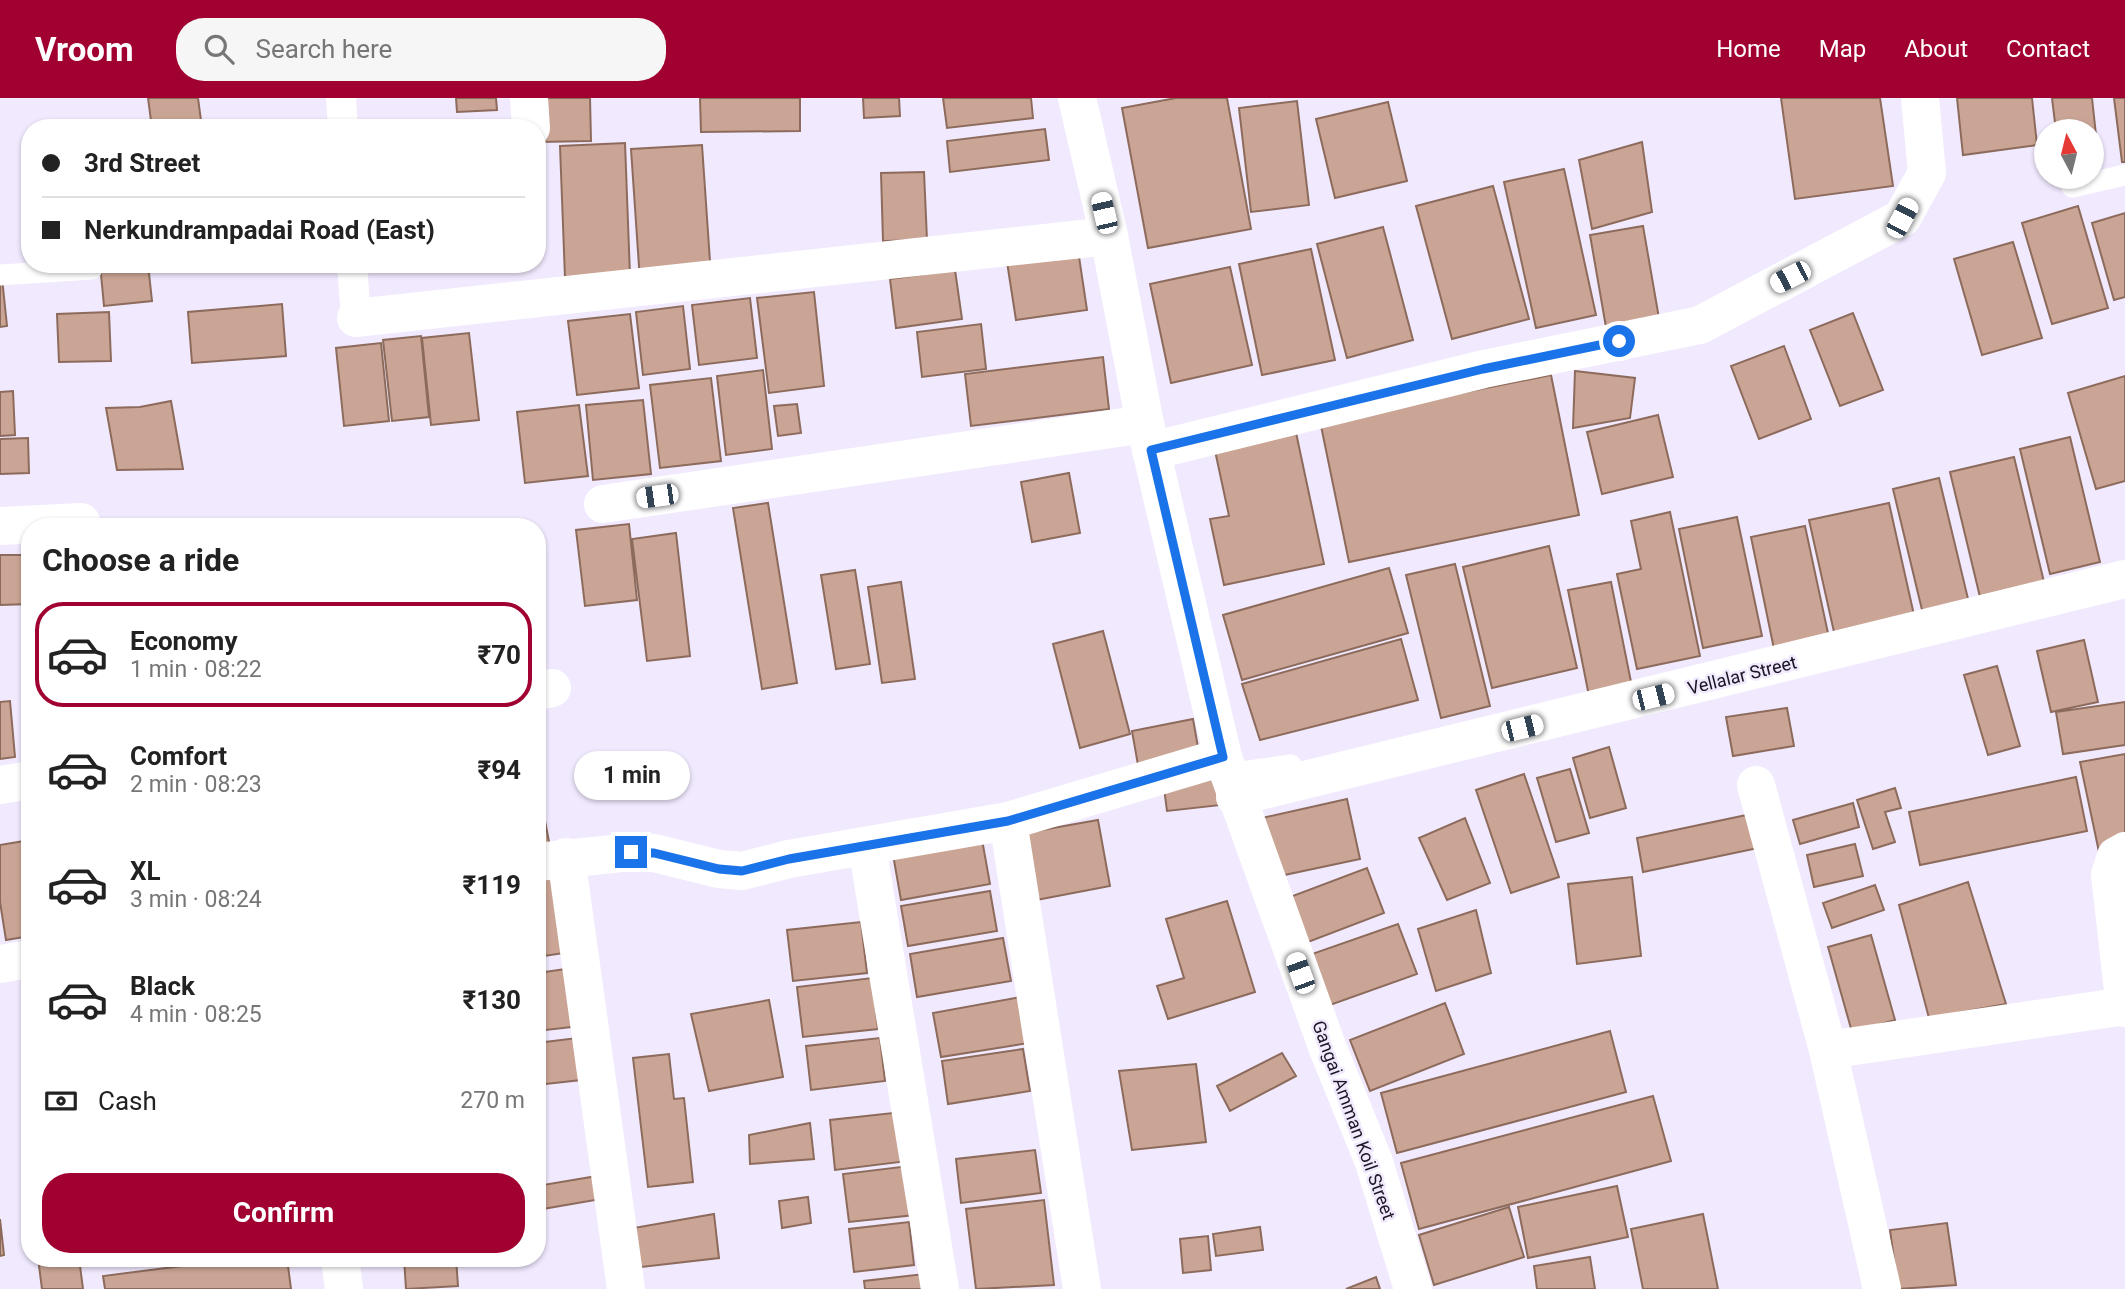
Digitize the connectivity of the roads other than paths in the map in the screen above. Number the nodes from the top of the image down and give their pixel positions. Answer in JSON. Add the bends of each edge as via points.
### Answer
{"nodes":[{"id":1,"x":341,"y":98,"type":"edge"},
{"id":2,"x":529,"y":98,"type":"edge"},
{"id":3,"x":1077,"y":98,"type":"edge"},
{"id":4,"x":1920,"y":98,"type":"edge"},
{"id":5,"x":342,"y":119,"type":"edge"},
{"id":6,"x":530,"y":119,"type":"edge"},
{"id":7,"x":2125,"y":175,"type":"edge"},
{"id":8,"x":2104,"y":180,"type":"edge"},
{"id":9,"x":1109,"y":236,"type":"junction"},
{"id":10,"x":26,"y":273,"type":"edge"},
{"id":11,"x":353,"y":273,"type":"edge"},
{"id":12,"x":0,"y":275,"type":"edge"},
{"id":13,"x":356,"y":318,"type":"joint"},
{"id":14,"x":1148,"y":437,"type":"junction"},
{"id":15,"x":603,"y":504,"type":"dead end"},
{"id":16,"x":21,"y":525,"type":"edge"},
{"id":17,"x":0,"y":526,"type":"edge"},
{"id":18,"x":2125,"y":579,"type":"edge"},
{"id":19,"x":1426,"y":736,"type":"dead end"},
{"id":20,"x":1228,"y":776,"type":"junction"},
{"id":21,"x":21,"y":782,"type":"edge"},
{"id":22,"x":0,"y":785,"type":"edge"},
{"id":23,"x":1756,"y":786,"type":"dead end"},
{"id":24,"x":1008,"y":821,"type":"junction"},
{"id":25,"x":867,"y":846,"type":"junction"},
{"id":26,"x":2125,"y":851,"type":"edge"},
{"id":27,"x":552,"y":860,"type":"edge"},
{"id":28,"x":21,"y":960,"type":"edge"},
{"id":29,"x":0,"y":964,"type":"edge"},
{"id":30,"x":2125,"y":1007,"type":"edge"},
{"id":31,"x":1828,"y":1050,"type":"junction"},
{"id":32,"x":341,"y":1267,"type":"edge"},
{"id":33,"x":344,"y":1289,"type":"edge"},
{"id":34,"x":626,"y":1289,"type":"edge"},
{"id":35,"x":940,"y":1289,"type":"edge"},
{"id":36,"x":1082,"y":1289,"type":"edge"},
{"id":37,"x":1413,"y":1289,"type":"edge"},
{"id":38,"x":1882,"y":1289,"type":"edge"}],
"edges":[{"from":1,"to":5,"type":"street"},
{"from":2,"to":6,"type":"street"},
{"from":3,"to":9,"type":"street","name":"Gangai Amman Koil Street"},
{"from":4,"to":14,"type":"street","via":[[1927,173],[1902,218],[1700,325]]},
{"from":7,"to":8,"type":"lane"},
{"from":9,"to":13,"type":"street"},
{"from":9,"to":14,"type":"street","name":"Gangai Amman Koil Street"},
{"from":10,"to":12,"type":"lane"},
{"from":11,"to":13,"type":"street"},
{"from":14,"to":15,"type":"street"},
{"from":14,"to":20,"type":"street","name":"Gangai Amman Koil Street"},
{"from":16,"to":17,"type":"street"},
{"from":18,"to":20,"type":"street","name":"Vellalar Street"},
{"from":19,"to":20,"type":"lane"},
{"from":20,"to":24,"type":"street","name":"Vellalar Street"},
{"from":20,"to":37,"type":"street","name":"Gangai Amman Koil Street","via":[[1374,1162]]},
{"from":21,"to":22,"type":"street"},
{"from":23,"to":31,"type":"street"},
{"from":24,"to":25,"type":"street","name":"Vellalar Street"},
{"from":24,"to":36,"type":"street"},
{"from":25,"to":27,"type":"street","name":"Vellalar Street","via":[[742,871],[654,853]]},
{"from":25,"to":35,"type":"street"},
{"from":26,"to":30,"type":"street","via":[[2116,856],[2110,874]]},
{"from":27,"to":34,"type":"street"},
{"from":28,"to":29,"type":"street"},
{"from":30,"to":31,"type":"street"},
{"from":31,"to":38,"type":"street"},
{"from":32,"to":33,"type":"street"}]}
